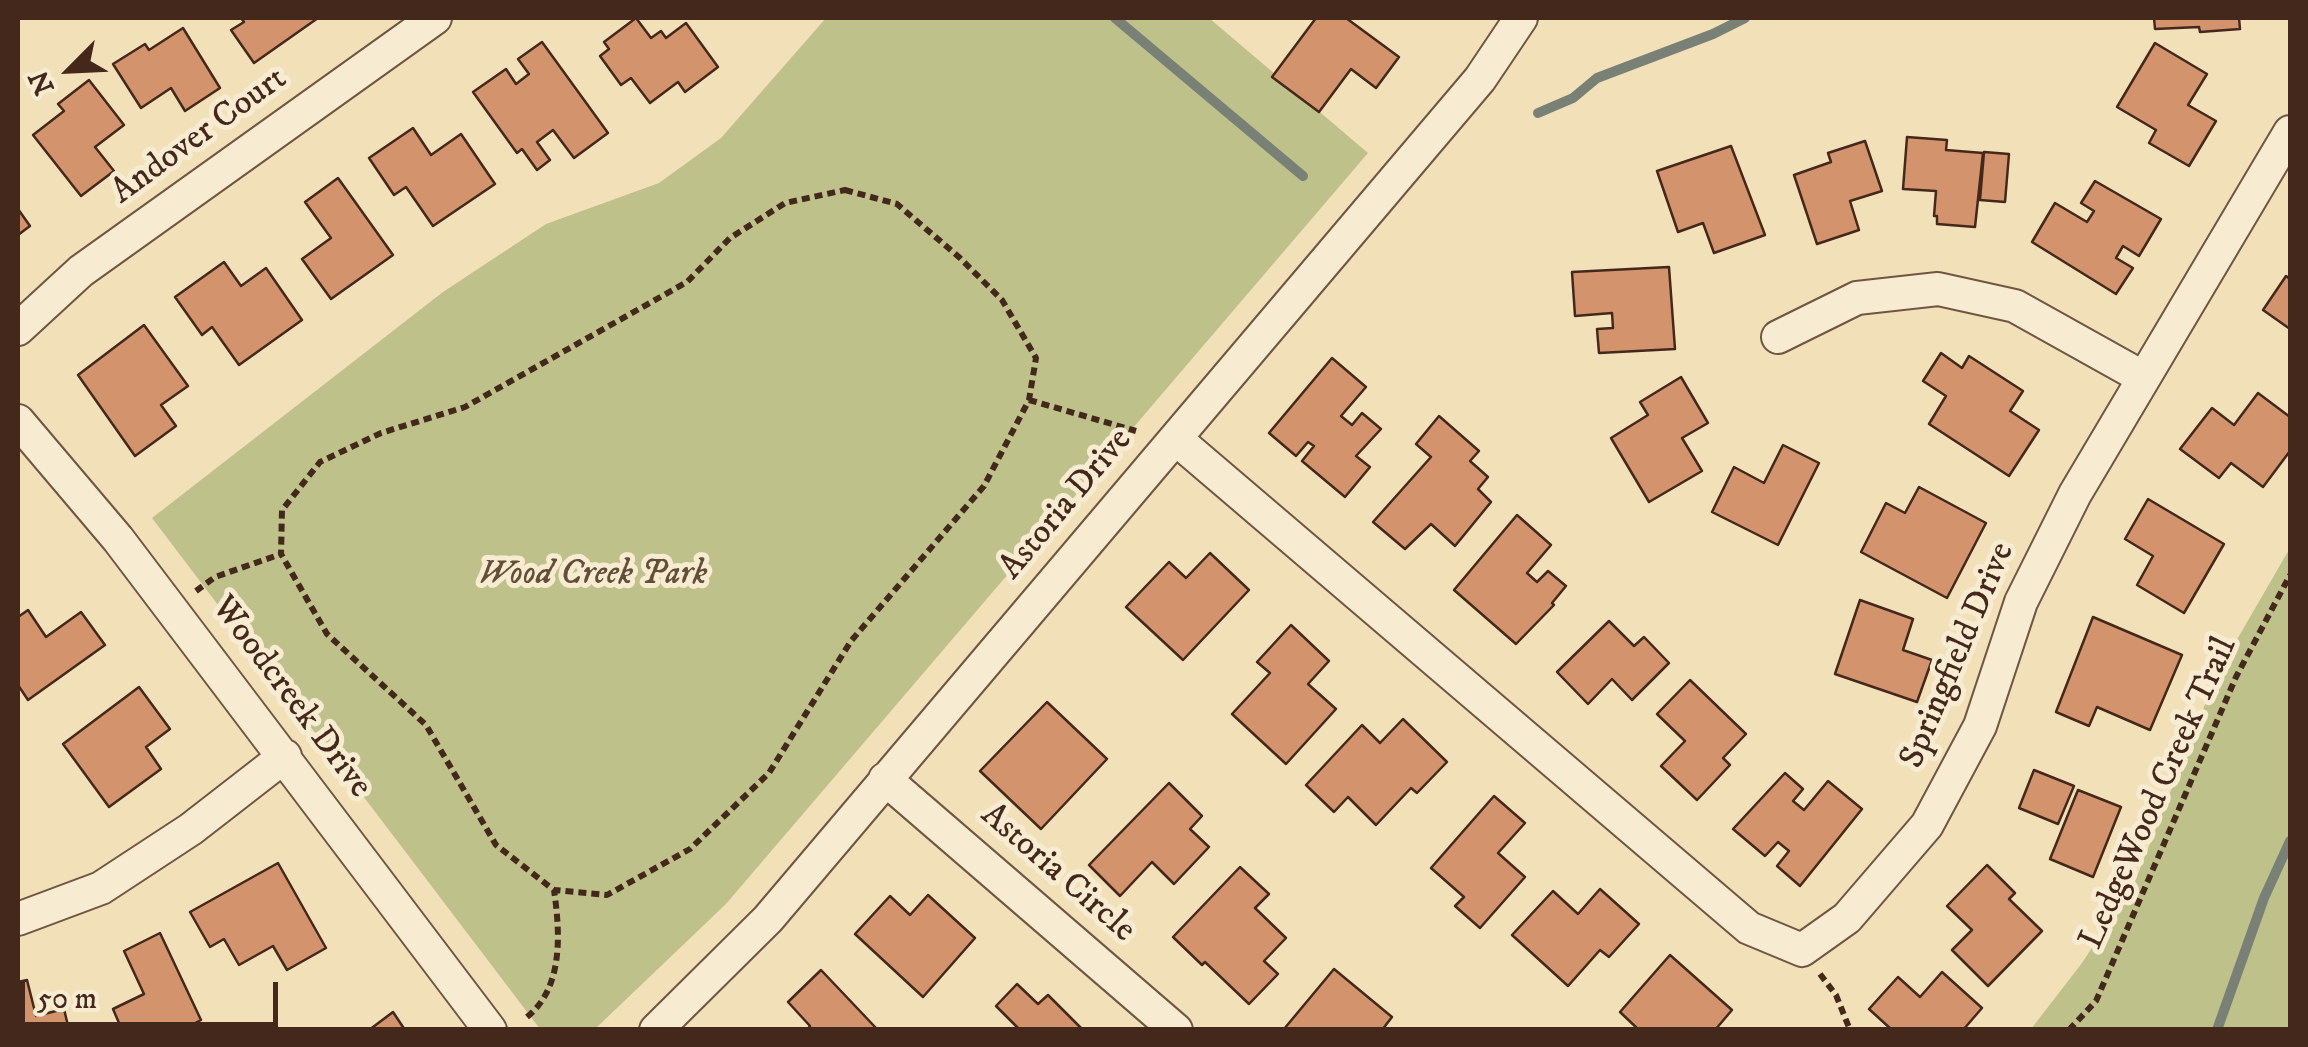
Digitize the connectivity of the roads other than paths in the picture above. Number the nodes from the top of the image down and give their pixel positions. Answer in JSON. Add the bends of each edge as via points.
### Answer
{"nodes":[{"id":1,"x":435,"y":18,"type":"edge"},
{"id":2,"x":1521,"y":18,"type":"edge"},
{"id":3,"x":2290,"y":132,"type":"edge"},
{"id":4,"x":18,"y":329,"type":"edge"},
{"id":5,"x":1778,"y":337,"type":"dead end"},
{"id":6,"x":2144,"y":378,"type":"junction"},
{"id":7,"x":18,"y":421,"type":"edge"},
{"id":8,"x":1176,"y":439,"type":"junction"},
{"id":9,"x":285,"y":756,"type":"junction"},
{"id":10,"x":885,"y":780,"type":"junction"},
{"id":11,"x":18,"y":919,"type":"edge"},
{"id":12,"x":490,"y":1030,"type":"edge"},
{"id":13,"x":656,"y":1030,"type":"edge"},
{"id":14,"x":1176,"y":1030,"type":"edge"}],
"edges":[{"from":1,"to":4,"type":"street","name":"Andover Court","via":[[81,271]]},
{"from":2,"to":8,"type":"street","name":"Astoria Drive","via":[[1480,78]]},
{"from":3,"to":6,"type":"street","name":"Springfield Drive"},
{"from":5,"to":6,"type":"street","via":[[1857,298],[1938,289],[2016,306]]},
{"from":6,"to":8,"type":"street","name":"Springfield Drive","via":[[2020,602],[1980,726],[1927,825],[1848,918],[1802,950],[1750,928]]},
{"from":7,"to":9,"type":"street","name":"Woodcreek Drive","via":[[118,538]]},
{"from":8,"to":10,"type":"street","name":"Astoria Drive"},
{"from":9,"to":11,"type":"street","via":[[102,888]]},
{"from":9,"to":12,"type":"street","name":"Woodcreek Drive"},
{"from":10,"to":13,"type":"street","name":"Astoria Drive","via":[[768,920]]},
{"from":10,"to":14,"type":"street","name":"Astoria Circle"}]}
